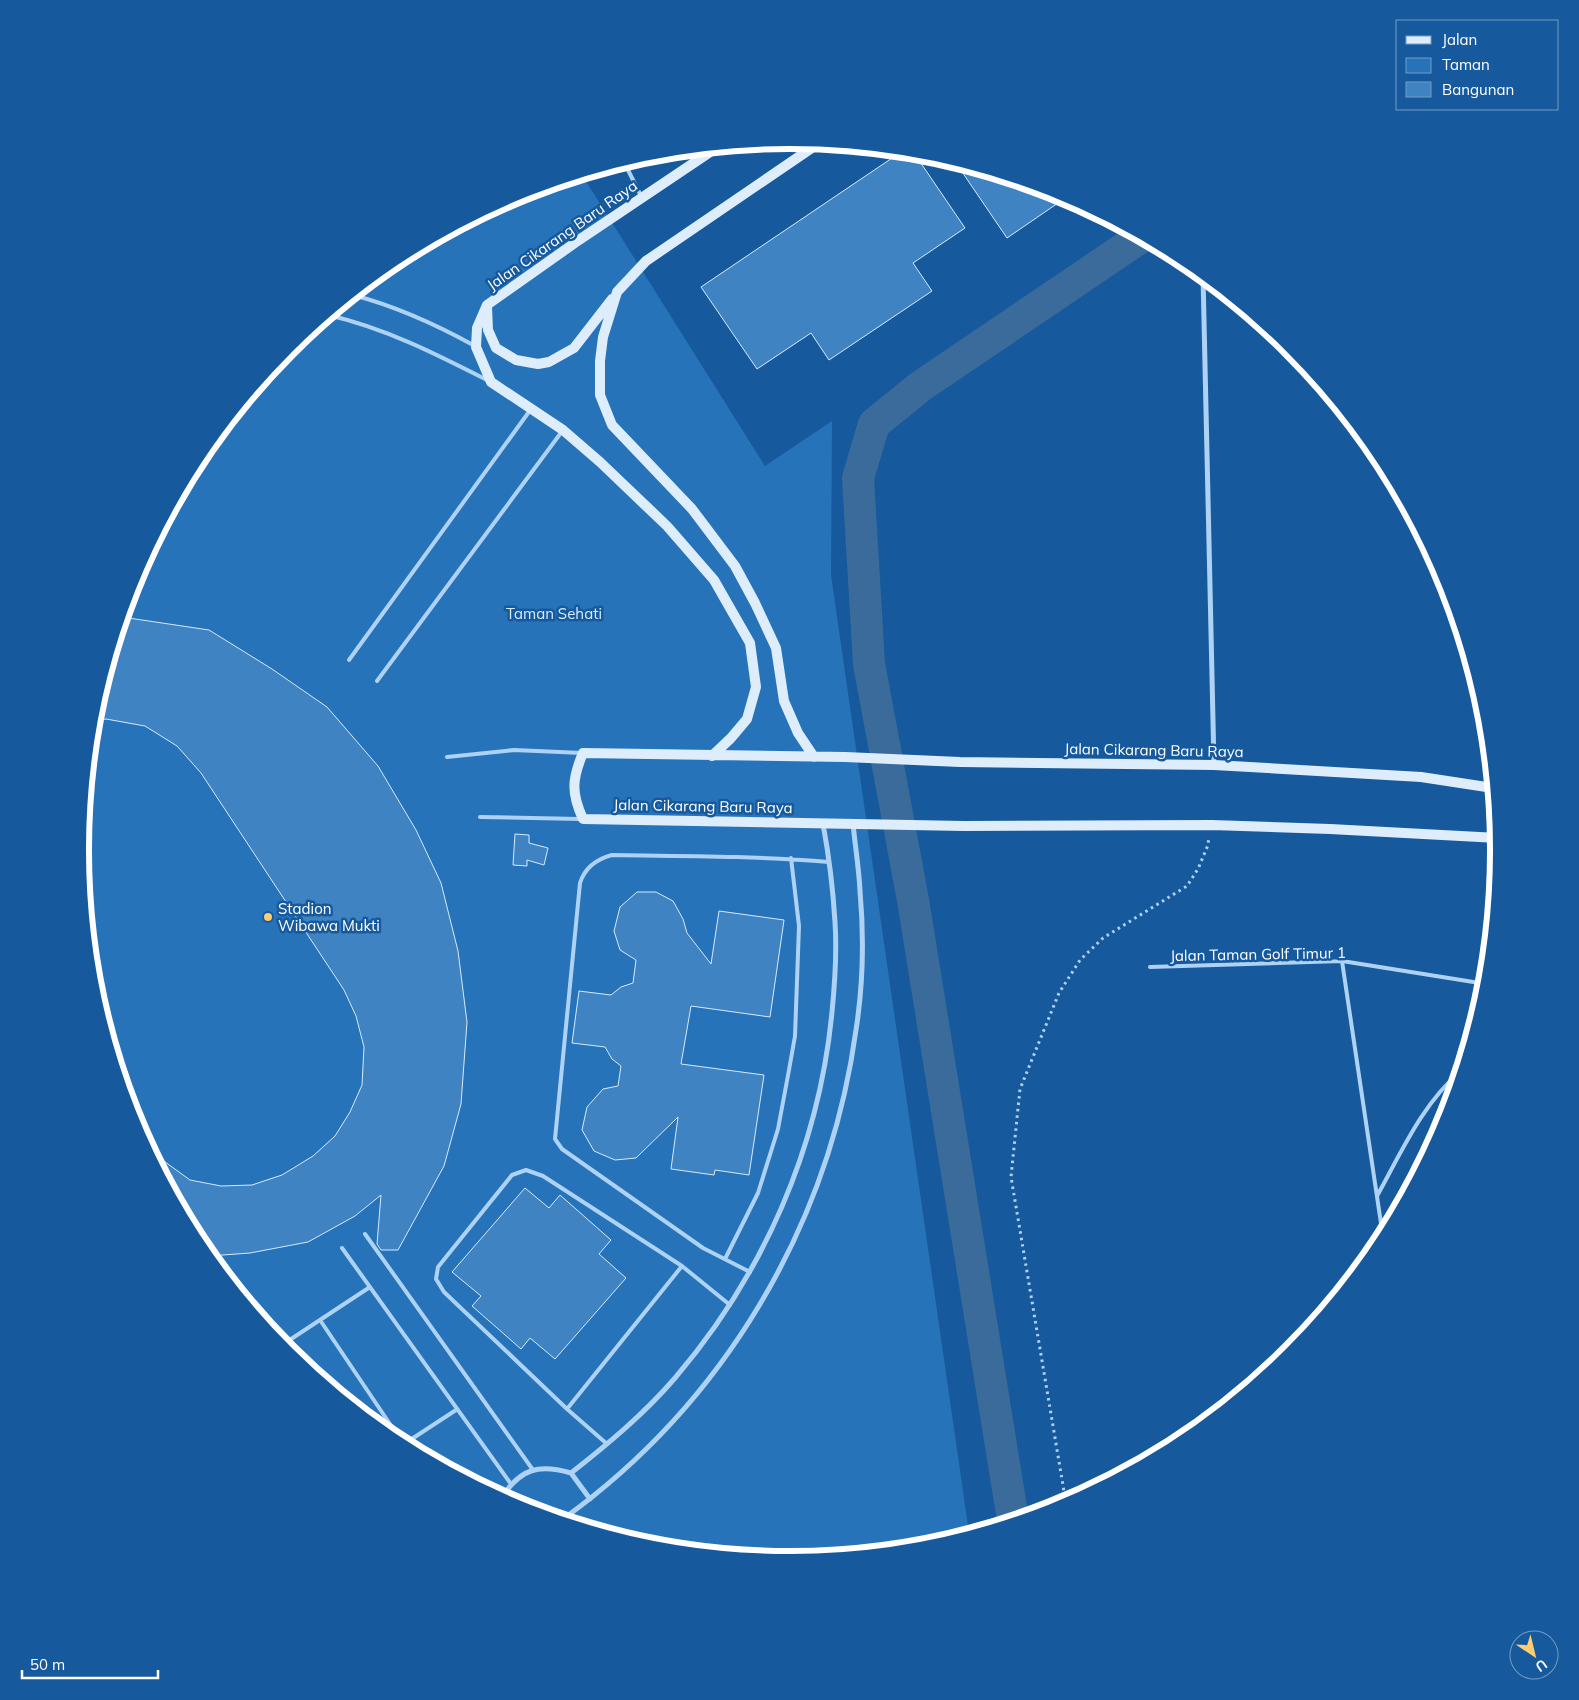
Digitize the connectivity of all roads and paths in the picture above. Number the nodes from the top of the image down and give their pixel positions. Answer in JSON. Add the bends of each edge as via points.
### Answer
{"nodes":[{"id":1,"x":809,"y":150,"type":"edge"},
{"id":2,"x":707,"y":154,"type":"edge"},
{"id":3,"x":627,"y":169,"type":"edge"},
{"id":4,"x":641,"y":198,"type":"junction"},
{"id":5,"x":1203,"y":285,"type":"edge"},
{"id":6,"x":617,"y":292,"type":"junction"},
{"id":7,"x":360,"y":297,"type":"edge"},
{"id":8,"x":487,"y":305,"type":"junction"},
{"id":9,"x":335,"y":317,"type":"edge"},
{"id":10,"x":476,"y":347,"type":"junction"},
{"id":11,"x":491,"y":382,"type":"junction"},
{"id":12,"x":532,"y":409,"type":"junction"},
{"id":13,"x":563,"y":430,"type":"junction"},
{"id":14,"x":348,"y":660,"type":"dead end"},
{"id":15,"x":377,"y":681,"type":"dead end"},
{"id":16,"x":583,"y":753,"type":"junction"},
{"id":17,"x":712,"y":756,"type":"junction"},
{"id":18,"x":448,"y":757,"type":"dead end"},
{"id":19,"x":814,"y":757,"type":"junction"},
{"id":20,"x":1214,"y":765,"type":"junction"},
{"id":21,"x":1487,"y":786,"type":"edge"},
{"id":22,"x":480,"y":817,"type":"dead end"},
{"id":23,"x":583,"y":819,"type":"junction"},
{"id":24,"x":823,"y":822,"type":"junction"},
{"id":25,"x":853,"y":823,"type":"junction"},
{"id":26,"x":1212,"y":825,"type":"junction"},
{"id":27,"x":1490,"y":838,"type":"edge"},
{"id":28,"x":791,"y":858,"type":"junction"},
{"id":29,"x":830,"y":862,"type":"junction"},
{"id":30,"x":1342,"y":961,"type":"junction"},
{"id":31,"x":1150,"y":967,"type":"dead end"},
{"id":32,"x":1478,"y":983,"type":"edge"},
{"id":33,"x":1452,"y":1078,"type":"edge"},
{"id":34,"x":1378,"y":1196,"type":"junction"},
{"id":35,"x":1382,"y":1223,"type":"edge"},
{"id":36,"x":365,"y":1234,"type":"dead end"},
{"id":37,"x":342,"y":1248,"type":"dead end"},
{"id":38,"x":725,"y":1259,"type":"junction"},
{"id":39,"x":682,"y":1266,"type":"junction"},
{"id":40,"x":750,"y":1273,"type":"junction"},
{"id":41,"x":370,"y":1287,"type":"junction"},
{"id":42,"x":730,"y":1305,"type":"junction"},
{"id":43,"x":320,"y":1320,"type":"junction"},
{"id":44,"x":289,"y":1340,"type":"edge"},
{"id":45,"x":456,"y":1410,"type":"junction"},
{"id":46,"x":567,"y":1410,"type":"junction"},
{"id":47,"x":393,"y":1428,"type":"edge"},
{"id":48,"x":411,"y":1440,"type":"edge"},
{"id":49,"x":607,"y":1444,"type":"junction"},
{"id":50,"x":533,"y":1470,"type":"junction"},
{"id":51,"x":572,"y":1473,"type":"junction"},
{"id":52,"x":511,"y":1484,"type":"junction"},
{"id":53,"x":507,"y":1490,"type":"edge"},
{"id":54,"x":1064,"y":1494,"type":"edge"},
{"id":55,"x":590,"y":1498,"type":"junction"},
{"id":56,"x":568,"y":1515,"type":"edge"}],
"edges":[{"from":1,"to":6,"type":"main road","via":[[646,262]]},
{"from":2,"to":4,"type":"main road","name":"Jalan Cikarang Baru Raya"},
{"from":3,"to":4,"type":"lane"},
{"from":4,"to":8,"type":"main road","name":"Jalan Cikarang Baru Raya"},
{"from":5,"to":20,"type":"street"},
{"from":6,"to":8,"type":"main road","via":[[574,348],[549,362],[538,364],[516,360],[496,348],[488,330]]},
{"from":6,"to":19,"type":"main road","via":[[603,337],[600,361],[600,395],[612,425],[692,509],[735,566],[776,648],[784,701],[798,733]]},
{"from":7,"to":10,"type":"lane","via":[[382,303]]},
{"from":8,"to":10,"type":"main road","name":"Jalan Cikarang Baru Raya","via":[[477,328]]},
{"from":9,"to":11,"type":"lane","via":[[420,346]]},
{"from":10,"to":11,"type":"main road"},
{"from":11,"to":12,"type":"main road"},
{"from":12,"to":13,"type":"main road"},
{"from":12,"to":14,"type":"lane"},
{"from":13,"to":15,"type":"lane"},
{"from":13,"to":17,"type":"main road","via":[[667,526],[714,580],[750,643],[756,687],[747,719]]},
{"from":16,"to":17,"type":"main road","name":"Jalan Cikarang Baru Raya"},
{"from":16,"to":18,"type":"lane","name":"Jalan Cikarang Baru Raya","via":[[514,750]]},
{"from":16,"to":23,"type":"main road","via":[[573,786]]},
{"from":17,"to":19,"type":"main road","name":"Jalan Cikarang Baru Raya"},
{"from":19,"to":20,"type":"main road","name":"Jalan Cikarang Baru Raya"},
{"from":20,"to":21,"type":"main road","name":"Jalan Cikarang Baru Raya","via":[[1421,777]]},
{"from":22,"to":23,"type":"lane","name":"Jalan Cikarang Baru Raya"},
{"from":23,"to":24,"type":"main road","name":"Jalan Cikarang Baru Raya"},
{"from":24,"to":25,"type":"main road","name":"Jalan Cikarang Baru Raya"},
{"from":24,"to":29,"type":"street"},
{"from":25,"to":26,"type":"main road","name":"Jalan Cikarang Baru Raya"},
{"from":25,"to":55,"type":"street","via":[[861,901],[862,960],[856,1029],[844,1097],[826,1164],[800,1228],[769,1290],[732,1348],[690,1403],[642,1453]]},
{"from":26,"to":27,"type":"main road","name":"Jalan Cikarang Baru Raya"},
{"from":26,"to":54,"type":"path","via":[[1198,869],[1186,886],[1103,938],[1080,960],[1059,993],[1020,1089],[1011,1177]]},
{"from":28,"to":29,"type":"lane"},
{"from":28,"to":38,"type":"lane","via":[[800,926],[795,1036],[778,1130],[758,1193]]},
{"from":28,"to":38,"type":"lane","via":[[612,855],[595,862],[583,873],[580,883],[555,1139],[562,1150],[703,1248]]},
{"from":29,"to":40,"type":"street","via":[[836,922],[835,983],[829,1044],[818,1104],[778,1218]]},
{"from":30,"to":31,"type":"lane","name":"Jalan Taman Golf Timur 1"},
{"from":30,"to":32,"type":"lane","name":"Jalan Taman Golf Timur 1"},
{"from":30,"to":34,"type":"lane"},
{"from":33,"to":34,"type":"lane","via":[[1427,1106]]},
{"from":34,"to":35,"type":"lane"},
{"from":36,"to":50,"type":"lane"},
{"from":37,"to":41,"type":"lane"},
{"from":38,"to":40,"type":"lane"},
{"from":39,"to":42,"type":"lane"},
{"from":39,"to":46,"type":"lane"},
{"from":39,"to":46,"type":"lane","via":[[543,1176],[526,1170],[512,1174],[438,1267],[436,1279],[444,1292]]},
{"from":40,"to":42,"type":"street"},
{"from":41,"to":43,"type":"lane"},
{"from":41,"to":45,"type":"lane"},
{"from":42,"to":49,"type":"street","via":[[674,1379]]},
{"from":43,"to":44,"type":"lane"},
{"from":43,"to":47,"type":"lane"},
{"from":45,"to":48,"type":"lane"},
{"from":45,"to":52,"type":"lane"},
{"from":46,"to":49,"type":"lane"},
{"from":49,"to":51,"type":"street"},
{"from":50,"to":51,"type":"street","via":[[547,1468]]},
{"from":50,"to":52,"type":"street"},
{"from":51,"to":55,"type":"street"},
{"from":52,"to":53,"type":"street"},
{"from":55,"to":56,"type":"street"}]}
